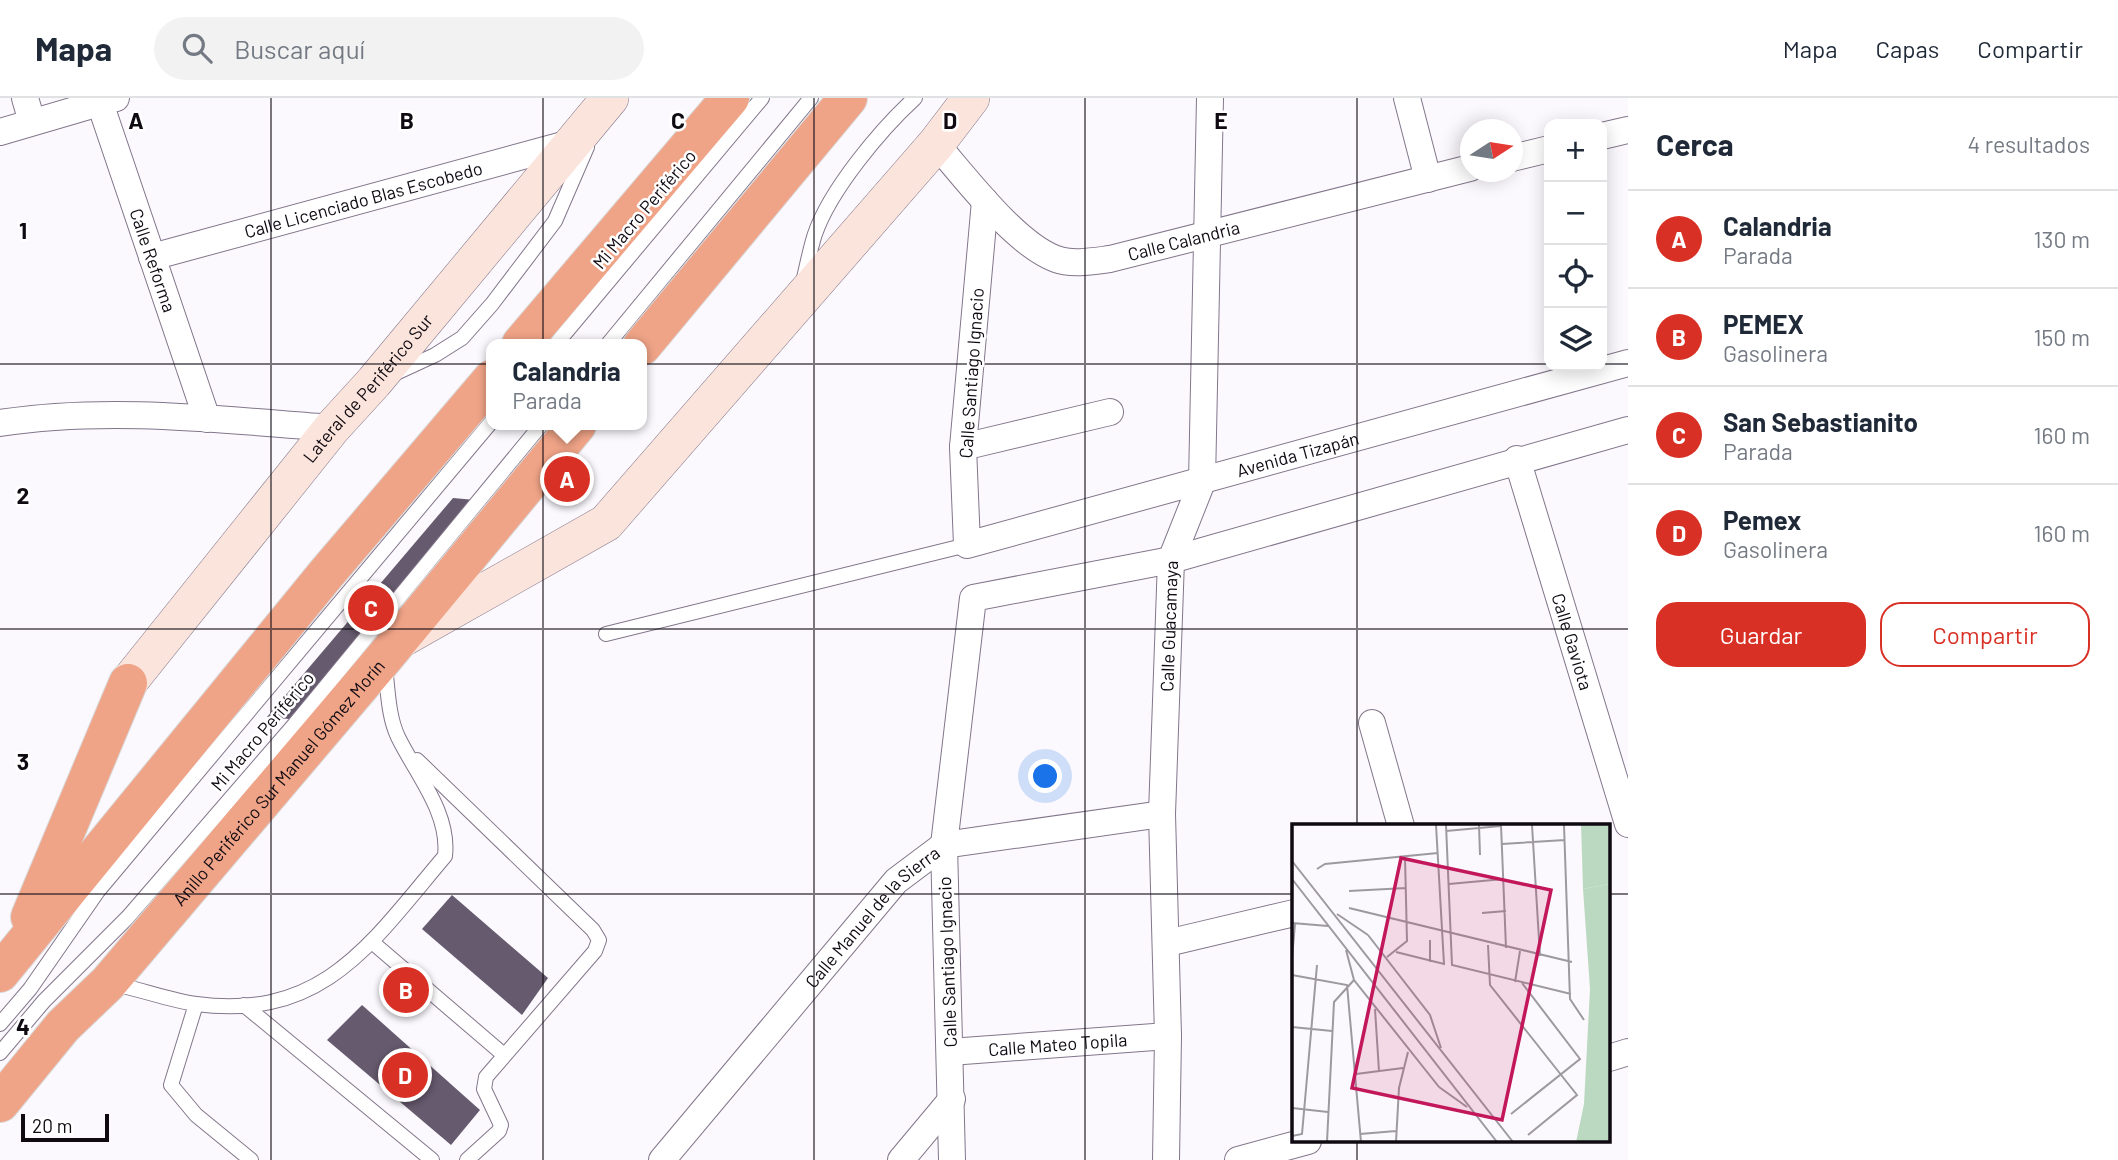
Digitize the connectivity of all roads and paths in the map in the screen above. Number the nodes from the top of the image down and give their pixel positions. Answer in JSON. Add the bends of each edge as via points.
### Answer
{"nodes":[{"id":1,"x":730,"y":98,"type":"edge"},
{"id":2,"x":762,"y":98,"type":"edge"},
{"id":3,"x":811,"y":98,"type":"edge"},
{"id":4,"x":848,"y":98,"type":"edge"},
{"id":5,"x":915,"y":98,"type":"edge"},
{"id":6,"x":971,"y":98,"type":"edge"},
{"id":7,"x":1210,"y":98,"type":"edge"},
{"id":8,"x":1407,"y":98,"type":"edge"},
{"id":9,"x":108,"y":100,"type":"edge"},
{"id":10,"x":609,"y":100,"type":"edge"},
{"id":11,"x":29,"y":110,"type":"edge"},
{"id":12,"x":1628,"y":130,"type":"edge"},
{"id":13,"x":0,"y":132,"type":"edge"},
{"id":14,"x":1607,"y":135,"type":"edge"},
{"id":15,"x":574,"y":142,"type":"junction"},
{"id":16,"x":936,"y":144,"type":"junction"},
{"id":17,"x":1544,"y":150,"type":"edge"},
{"id":18,"x":1523,"y":156,"type":"edge"},
{"id":19,"x":1460,"y":171,"type":"edge"},
{"id":20,"x":1428,"y":178,"type":"junction"},
{"id":21,"x":985,"y":201,"type":"junction"},
{"id":22,"x":1209,"y":235,"type":"junction"},
{"id":23,"x":152,"y":257,"type":"junction"},
{"id":24,"x":797,"y":303,"type":"junction"},
{"id":25,"x":525,"y":339,"type":"edge"},
{"id":26,"x":560,"y":339,"type":"edge"},
{"id":27,"x":612,"y":339,"type":"edge"},
{"id":28,"x":647,"y":340,"type":"edge"},
{"id":29,"x":1628,"y":363,"type":"edge"},
{"id":30,"x":374,"y":382,"type":"junction"},
{"id":31,"x":486,"y":386,"type":"edge"},
{"id":32,"x":1110,"y":412,"type":"dead end"},
{"id":33,"x":206,"y":419,"type":"junction"},
{"id":34,"x":0,"y":423,"type":"edge"},
{"id":35,"x":332,"y":428,"type":"junction"},
{"id":36,"x":486,"y":428,"type":"edge"},
{"id":37,"x":537,"y":430,"type":"edge"},
{"id":38,"x":573,"y":430,"type":"edge"},
{"id":39,"x":1628,"y":430,"type":"edge"},
{"id":40,"x":963,"y":447,"type":"junction"},
{"id":41,"x":1517,"y":459,"type":"junction"},
{"id":42,"x":1202,"y":482,"type":"junction"},
{"id":43,"x":967,"y":545,"type":"junction"},
{"id":44,"x":1171,"y":560,"type":"junction"},
{"id":45,"x":606,"y":634,"type":"dead end"},
{"id":46,"x":391,"y":649,"type":"junction"},
{"id":47,"x":128,"y":683,"type":"joint"},
{"id":48,"x":1372,"y":723,"type":"dead end"},
{"id":49,"x":409,"y":752,"type":"junction"},
{"id":50,"x":1162,"y":814,"type":"junction"},
{"id":51,"x":1400,"y":824,"type":"edge"},
{"id":52,"x":1628,"y":825,"type":"edge"},
{"id":53,"x":1610,"y":831,"type":"edge"},
{"id":54,"x":944,"y":845,"type":"junction"},
{"id":55,"x":1292,"y":913,"type":"edge"},
{"id":56,"x":372,"y":942,"type":"junction"},
{"id":57,"x":1167,"y":943,"type":"junction"},
{"id":58,"x":7,"y":965,"type":"edge"},
{"id":59,"x":108,"y":983,"type":"junction"},
{"id":60,"x":196,"y":1004,"type":"junction"},
{"id":61,"x":244,"y":1005,"type":"junction"},
{"id":62,"x":0,"y":1024,"type":"edge"},
{"id":63,"x":1168,"y":1036,"type":"junction"},
{"id":64,"x":950,"y":1052,"type":"junction"},
{"id":65,"x":1628,"y":1052,"type":"edge"},
{"id":66,"x":0,"y":1053,"type":"edge"},
{"id":67,"x":504,"y":1055,"type":"junction"},
{"id":68,"x":1610,"y":1058,"type":"edge"},
{"id":69,"x":952,"y":1099,"type":"junction"},
{"id":70,"x":0,"y":1103,"type":"edge"},
{"id":71,"x":1304,"y":1142,"type":"edge"},
{"id":72,"x":251,"y":1160,"type":"edge"},
{"id":73,"x":432,"y":1160,"type":"edge"},
{"id":74,"x":467,"y":1160,"type":"edge"},
{"id":75,"x":662,"y":1160,"type":"edge"},
{"id":76,"x":901,"y":1160,"type":"edge"},
{"id":77,"x":952,"y":1160,"type":"edge"},
{"id":78,"x":1166,"y":1160,"type":"edge"},
{"id":79,"x":1238,"y":1160,"type":"edge"}],
"edges":[{"from":1,"to":25,"type":"highway"},
{"from":2,"to":26,"type":"lane","name":"Mi Macro Periférico"},
{"from":3,"to":27,"type":"lane"},
{"from":4,"to":28,"type":"highway"},
{"from":5,"to":24,"type":"lane","via":[[847,177],[815,232]]},
{"from":6,"to":16,"type":"street"},
{"from":7,"to":22,"type":"street","name":"Calle Guacamaya"},
{"from":8,"to":20,"type":"street"},
{"from":9,"to":11,"type":"street"},
{"from":9,"to":23,"type":"street","name":"Calle Reforma"},
{"from":10,"to":15,"type":"street","name":"Lateral de Periférico Sur"},
{"from":10,"to":30,"type":"lane","via":[[555,221],[492,304],[462,338]]},
{"from":11,"to":13,"type":"street"},
{"from":12,"to":14,"type":"street"},
{"from":15,"to":23,"type":"street","name":"Calle Licenciado Blas Escobedo"},
{"from":15,"to":30,"type":"street","name":"Lateral de Periférico Sur"},
{"from":16,"to":21,"type":"street","name":"Calle Calandria"},
{"from":16,"to":24,"type":"street"},
{"from":17,"to":18,"type":"street"},
{"from":19,"to":20,"type":"street","name":"Calle Calandria"},
{"from":20,"to":22,"type":"street","name":"Calle Calandria"},
{"from":21,"to":22,"type":"street","name":"Calle Calandria","via":[[1025,238],[1058,260],[1110,259]]},
{"from":21,"to":40,"type":"street","name":"Calle Santiago Ignacio"},
{"from":22,"to":42,"type":"street","name":"Calle Guacamaya"},
{"from":23,"to":33,"type":"street","name":"Calle Reforma"},
{"from":24,"to":46,"type":"street","via":[[606,523]]},
{"from":29,"to":42,"type":"street","name":"Avenida Tizapán"},
{"from":30,"to":35,"type":"street","name":"Lateral de Periférico Sur"},
{"from":31,"to":58,"type":"highway"},
{"from":32,"to":40,"type":"street"},
{"from":33,"to":34,"type":"street","via":[[63,416]]},
{"from":33,"to":35,"type":"street"},
{"from":35,"to":47,"type":"street","name":"Lateral de Periférico Sur"},
{"from":36,"to":62,"type":"lane","name":"Mi Macro Periférico","via":[[98,891]]},
{"from":37,"to":66,"type":"lane","name":"Mi Macro Periférico","via":[[293,725],[137,906]]},
{"from":38,"to":46,"type":"highway","name":"Anillo Periférico Sur Manuel Gómez Morín"},
{"from":39,"to":41,"type":"street"},
{"from":40,"to":43,"type":"street","name":"Calle Santiago Ignacio"},
{"from":41,"to":44,"type":"street"},
{"from":41,"to":52,"type":"street","name":"Calle Gaviota"},
{"from":42,"to":43,"type":"street","name":"Avenida Tizapán"},
{"from":42,"to":44,"type":"street","name":"Calle Guacamaya"},
{"from":43,"to":45,"type":"lane"},
{"from":44,"to":50,"type":"street","name":"Calle Guacamaya"},
{"from":44,"to":54,"type":"street","name":"Calle Santiago Ignacio","via":[[973,598]]},
{"from":46,"to":49,"type":"lane","via":[[392,720]]},
{"from":46,"to":59,"type":"highway","name":"Anillo Periférico Sur Manuel Gómez Morín"},
{"from":47,"to":58,"type":"highway"},
{"from":48,"to":51,"type":"street"},
{"from":49,"to":56,"type":"lane","via":[[442,824],[447,839],[445,856]]},
{"from":49,"to":67,"type":"lane","via":[[599,940],[595,951]]},
{"from":50,"to":54,"type":"street","name":"Calle Manuel de la Sierra"},
{"from":50,"to":57,"type":"street","name":"Calle Guacamaya"},
{"from":52,"to":53,"type":"street"},
{"from":54,"to":64,"type":"street","name":"Calle Santiago Ignacio"},
{"from":54,"to":75,"type":"street","name":"Calle Manuel de la Sierra","via":[[896,881]]},
{"from":55,"to":57,"type":"street"},
{"from":56,"to":61,"type":"lane","via":[[310,991]]},
{"from":56,"to":67,"type":"lane"},
{"from":57,"to":63,"type":"street","name":"Calle Guacamaya"},
{"from":59,"to":60,"type":"lane"},
{"from":59,"to":70,"type":"highway","name":"Anillo Periférico Sur Manuel Gómez Morín","via":[[63,1026]]},
{"from":60,"to":61,"type":"lane"},
{"from":60,"to":72,"type":"lane","via":[[172,1085],[196,1115]]},
{"from":61,"to":73,"type":"lane"},
{"from":63,"to":64,"type":"street","name":"Calle Mateo Topila"},
{"from":63,"to":78,"type":"street","name":"Calle Guacamaya"},
{"from":64,"to":69,"type":"street","name":"Calle Santiago Ignacio"},
{"from":65,"to":68,"type":"street"},
{"from":67,"to":74,"type":"lane","via":[[484,1083],[500,1120],[499,1131]]},
{"from":69,"to":76,"type":"street"},
{"from":69,"to":77,"type":"street","name":"Calle Santiago Ignacio"},
{"from":71,"to":79,"type":"street"}]}
